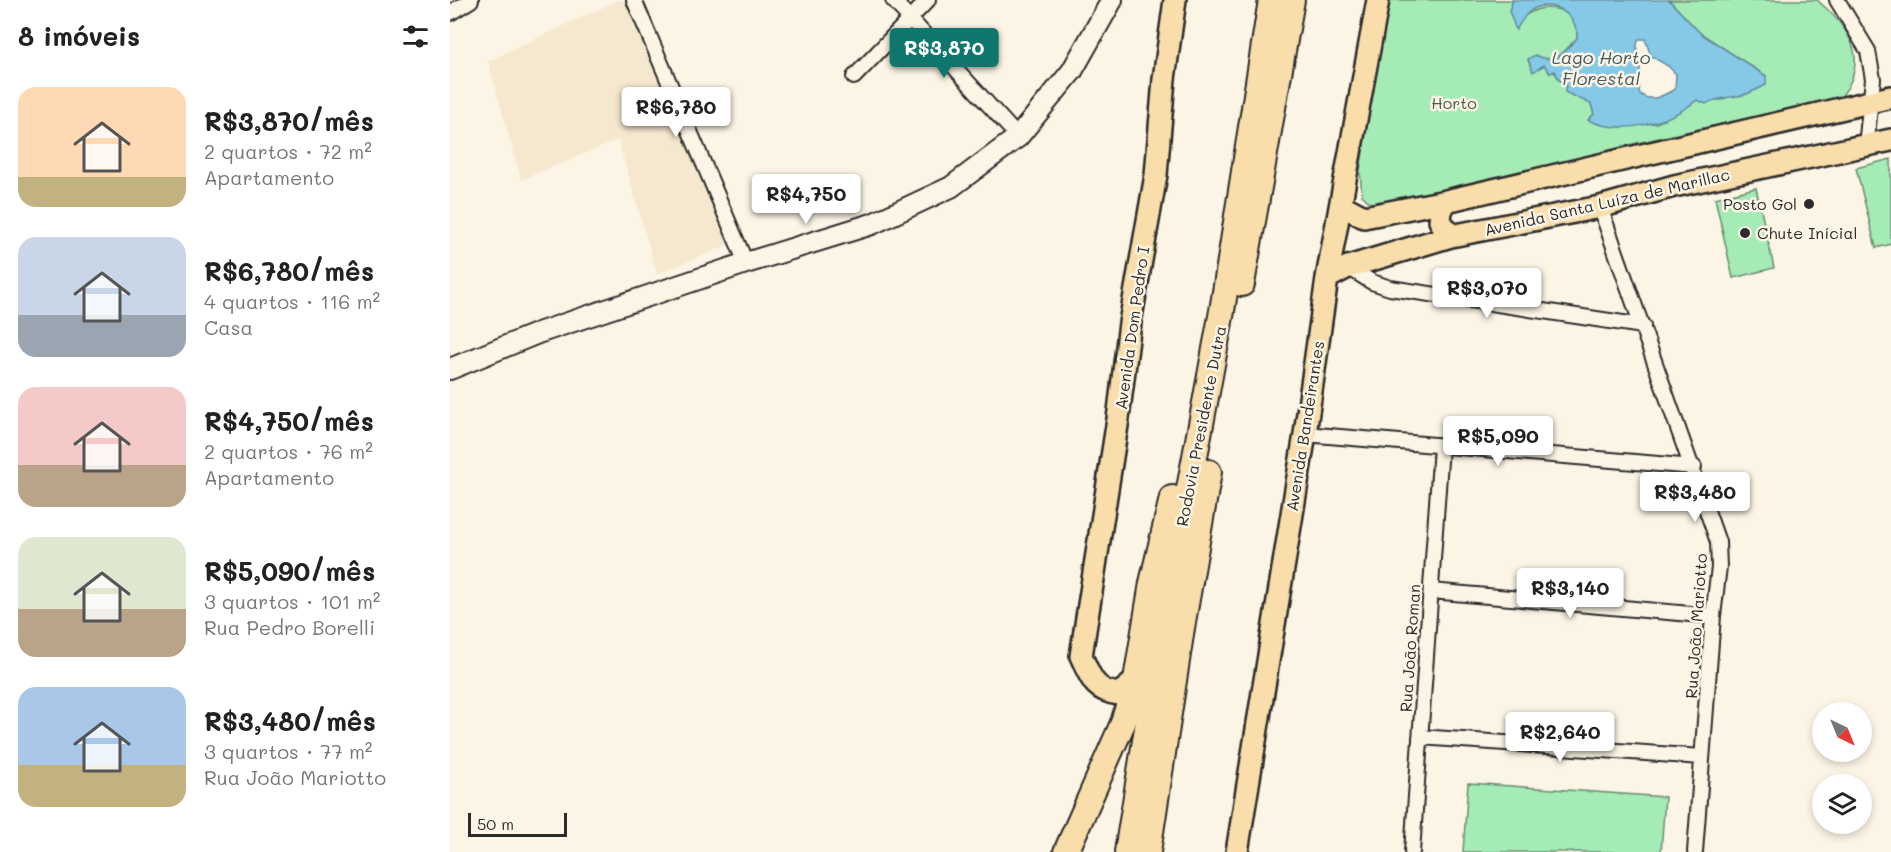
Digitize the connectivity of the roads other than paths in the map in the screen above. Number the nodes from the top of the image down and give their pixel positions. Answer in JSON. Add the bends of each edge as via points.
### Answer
{"nodes":[{"id":1,"x":471,"y":0,"type":"edge"},
{"id":2,"x":634,"y":0,"type":"edge"},
{"id":3,"x":892,"y":0,"type":"edge"},
{"id":4,"x":928,"y":0,"type":"edge"},
{"id":5,"x":1175,"y":0,"type":"edge"},
{"id":6,"x":1271,"y":0,"type":"edge"},
{"id":7,"x":1292,"y":0,"type":"edge"},
{"id":8,"x":1378,"y":0,"type":"edge"},
{"id":9,"x":1837,"y":0,"type":"edge"},
{"id":10,"x":1108,"y":2,"type":"edge"},
{"id":11,"x":450,"y":13,"type":"edge"},
{"id":12,"x":910,"y":19,"type":"junction"},
{"id":13,"x":854,"y":77,"type":"dead end"},
{"id":14,"x":1891,"y":97,"type":"edge"},
{"id":15,"x":1870,"y":101,"type":"junction"},
{"id":16,"x":1018,"y":137,"type":"junction"},
{"id":17,"x":1891,"y":140,"type":"edge"},
{"id":18,"x":1866,"y":146,"type":"junction"},
{"id":19,"x":1446,"y":201,"type":"junction"},
{"id":20,"x":1341,"y":205,"type":"junction"},
{"id":21,"x":1600,"y":207,"type":"junction"},
{"id":22,"x":1234,"y":230,"type":"junction"},
{"id":23,"x":1451,"y":236,"type":"junction"},
{"id":24,"x":747,"y":263,"type":"junction"},
{"id":25,"x":1347,"y":267,"type":"junction"},
{"id":26,"x":1327,"y":278,"type":"junction"},
{"id":27,"x":1643,"y":326,"type":"junction"},
{"id":28,"x":450,"y":369,"type":"edge"},
{"id":29,"x":1305,"y":434,"type":"junction"},
{"id":30,"x":1441,"y":447,"type":"junction"},
{"id":31,"x":1694,"y":466,"type":"junction"},
{"id":32,"x":1431,"y":591,"type":"junction"},
{"id":33,"x":1713,"y":616,"type":"junction"},
{"id":34,"x":1136,"y":680,"type":"junction"},
{"id":35,"x":1420,"y":737,"type":"junction"},
{"id":36,"x":1702,"y":757,"type":"junction"},
{"id":37,"x":1066,"y":852,"type":"edge"},
{"id":38,"x":1128,"y":852,"type":"edge"},
{"id":39,"x":1148,"y":852,"type":"edge"},
{"id":40,"x":1237,"y":852,"type":"edge"},
{"id":41,"x":1412,"y":852,"type":"edge"},
{"id":42,"x":1695,"y":852,"type":"edge"}],
"edges":[{"from":1,"to":11,"type":"street"},
{"from":2,"to":24,"type":"street"},
{"from":3,"to":12,"type":"street"},
{"from":4,"to":12,"type":"street"},
{"from":5,"to":34,"type":"main road","name":"Avenida Dom Pedro I","via":[[1156,175],[1081,656],[1095,684],[1105,692],[1119,694]]},
{"from":6,"to":22,"type":"highway","name":"Rodovia Presidente Dutra"},
{"from":7,"to":39,"type":"highway","name":"Rodovia Presidente Dutra","via":[[1182,627]]},
{"from":8,"to":20,"type":"main road","name":"Avenida Bandeirantes"},
{"from":9,"to":15,"type":"street","via":[[1868,51],[1873,79]]},
{"from":10,"to":16,"type":"main road","via":[[1072,71]]},
{"from":12,"to":13,"type":"street"},
{"from":12,"to":16,"type":"street"},
{"from":14,"to":15,"type":"main road"},
{"from":15,"to":18,"type":"street"},
{"from":15,"to":19,"type":"main road"},
{"from":16,"to":24,"type":"main road","via":[[951,187],[872,225]]},
{"from":17,"to":18,"type":"main road","name":"Avenida Santa Luíza de Marillac"},
{"from":18,"to":21,"type":"main road","name":"Avenida Santa Luíza de Marillac","via":[[1674,186]]},
{"from":19,"to":20,"type":"main road","via":[[1364,218]]},
{"from":19,"to":23,"type":"main road","via":[[1440,220]]},
{"from":20,"to":26,"type":"main road","name":"Avenida Bandeirantes"},
{"from":21,"to":23,"type":"main road","name":"Avenida Santa Luíza de Marillac"},
{"from":21,"to":27,"type":"street","name":"Rua João Mariotto"},
{"from":22,"to":34,"type":"highway","via":[[1152,583]]},
{"from":22,"to":38,"type":"highway","name":"Rodovia Presidente Dutra","via":[[1163,628]]},
{"from":23,"to":25,"type":"main road","name":"Avenida Santa Luíza de Marillac"},
{"from":24,"to":28,"type":"main road","via":[[538,333]]},
{"from":25,"to":26,"type":"main road","name":"Avenida Santa Luíza de Marillac"},
{"from":25,"to":27,"type":"street","via":[[1390,288]]},
{"from":26,"to":29,"type":"main road","name":"Avenida Bandeirantes"},
{"from":27,"to":31,"type":"street","name":"Rua João Mariotto"},
{"from":29,"to":30,"type":"street"},
{"from":29,"to":40,"type":"main road","name":"Avenida Bandeirantes"},
{"from":30,"to":31,"type":"street"},
{"from":30,"to":32,"type":"street","name":"Rua João Roman"},
{"from":31,"to":33,"type":"street","name":"Rua João Mariotto","via":[[1718,542]]},
{"from":32,"to":33,"type":"street"},
{"from":32,"to":35,"type":"street","name":"Rua João Roman"},
{"from":33,"to":36,"type":"street","name":"Rua João Mariotto"},
{"from":34,"to":37,"type":"highway","via":[[1123,723]]},
{"from":35,"to":36,"type":"street"},
{"from":35,"to":41,"type":"street","name":"Rua João Roman"},
{"from":36,"to":42,"type":"street","name":"Rua João Mariotto"}]}
